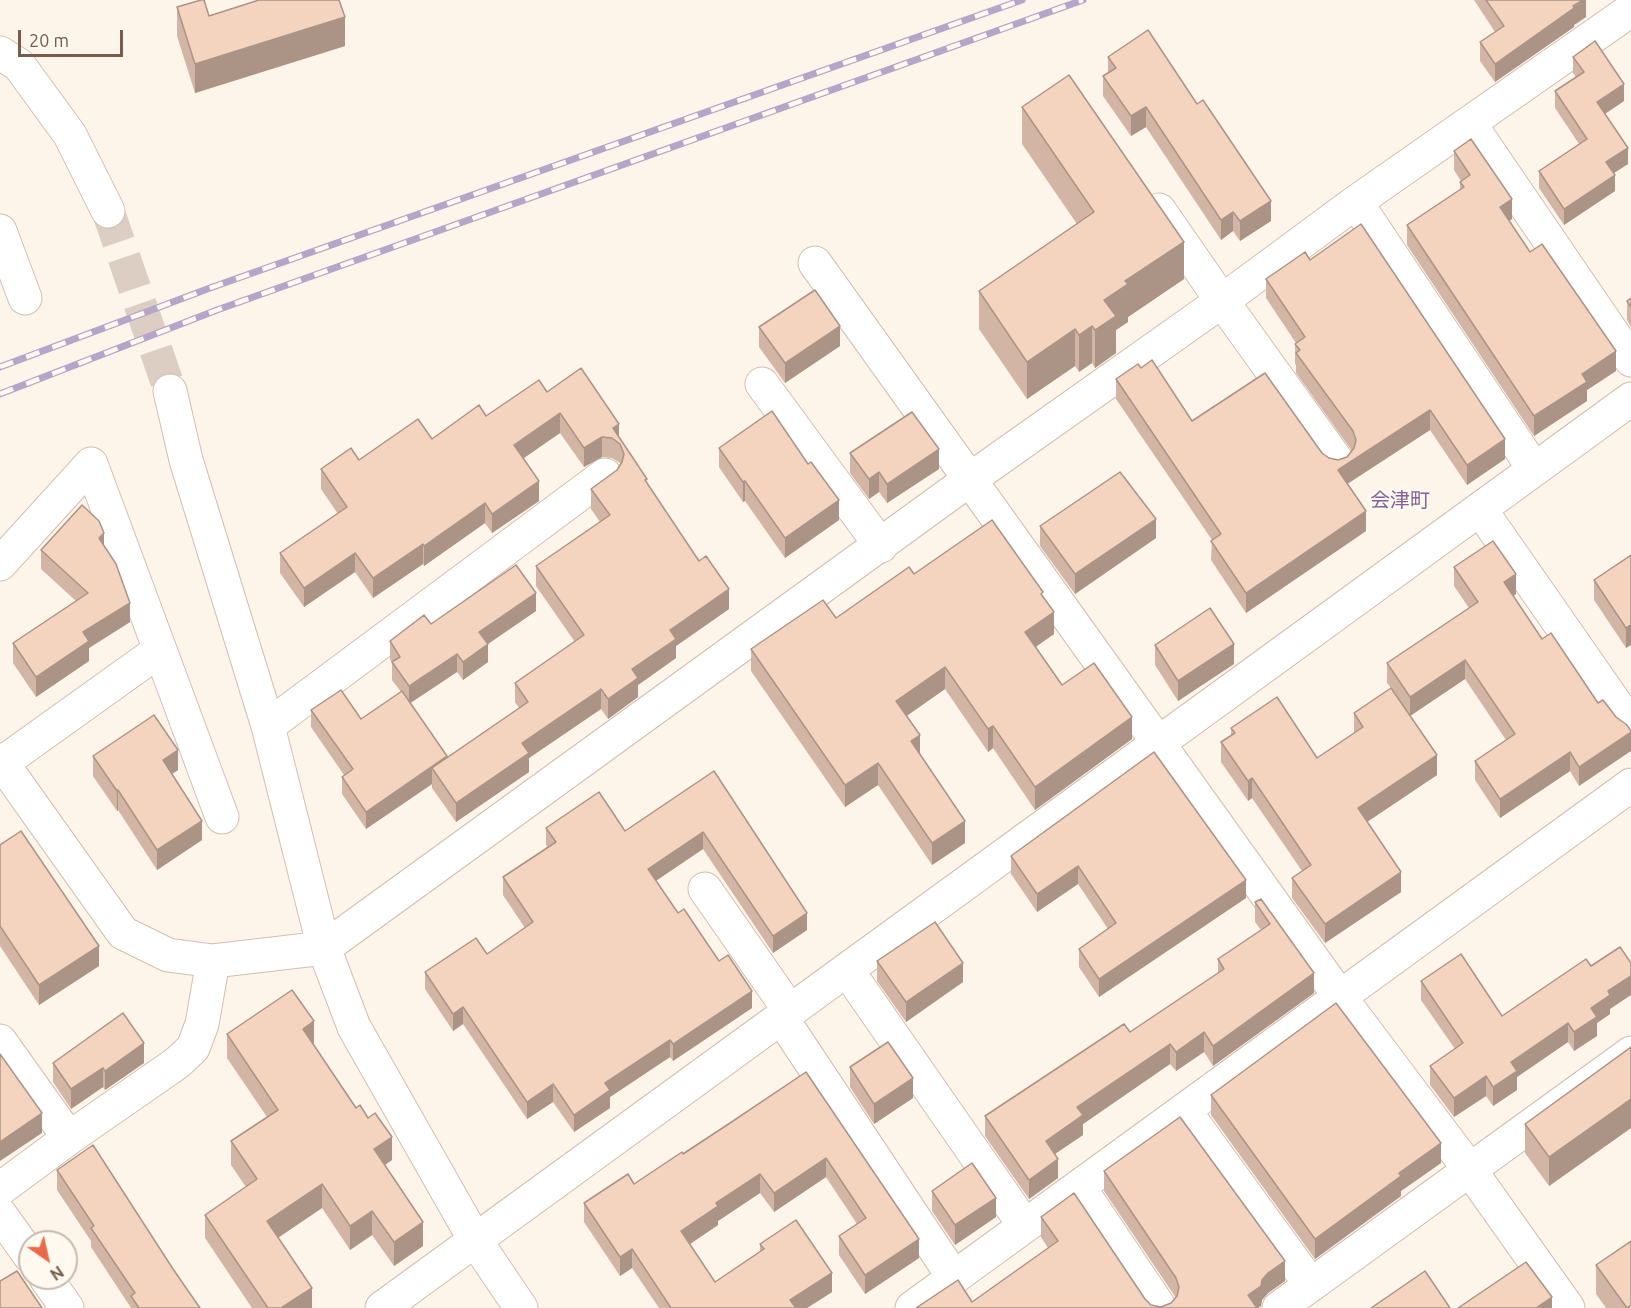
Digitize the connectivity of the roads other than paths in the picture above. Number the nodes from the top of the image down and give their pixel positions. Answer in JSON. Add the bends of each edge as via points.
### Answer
{"nodes":[{"id":1,"x":1631,"y":10,"type":"edge"},
{"id":2,"x":0,"y":53,"type":"edge"},
{"id":3,"x":1470,"y":124,"type":"junction"},
{"id":4,"x":1141,"y":183,"type":"edge"},
{"id":5,"x":1356,"y":202,"type":"junction"},
{"id":6,"x":108,"y":211,"type":"tunnel mouth"},
{"id":7,"x":0,"y":231,"type":"edge"},
{"id":8,"x":815,"y":262,"type":"dead end"},
{"id":9,"x":25,"y":298,"type":"dead end"},
{"id":10,"x":1222,"y":301,"type":"junction"},
{"id":11,"x":1631,"y":360,"type":"edge"},
{"id":12,"x":762,"y":384,"type":"dead end"},
{"id":13,"x":170,"y":391,"type":"tunnel mouth"},
{"id":14,"x":1631,"y":399,"type":"edge"},
{"id":15,"x":1337,"y":461,"type":"edge"},
{"id":16,"x":1534,"y":469,"type":"junction"},
{"id":17,"x":605,"y":475,"type":"dead end"},
{"id":18,"x":969,"y":480,"type":"junction"},
{"id":19,"x":1480,"y":509,"type":"junction"},
{"id":20,"x":881,"y":546,"type":"junction"},
{"id":21,"x":0,"y":564,"type":"edge"},
{"id":22,"x":160,"y":650,"type":"junction"},
{"id":23,"x":268,"y":726,"type":"junction"},
{"id":24,"x":1631,"y":726,"type":"edge"},
{"id":25,"x":1159,"y":743,"type":"junction"},
{"id":26,"x":1,"y":762,"type":"edge"},
{"id":27,"x":1631,"y":785,"type":"edge"},
{"id":28,"x":222,"y":817,"type":"dead end"},
{"id":29,"x":705,"y":890,"type":"dead end"},
{"id":30,"x":324,"y":948,"type":"junction"},
{"id":31,"x":213,"y":961,"type":"junction"},
{"id":32,"x":847,"y":970,"type":"junction"},
{"id":33,"x":1340,"y":997,"type":"junction"},
{"id":34,"x":786,"y":1014,"type":"junction"},
{"id":35,"x":0,"y":1041,"type":"edge"},
{"id":36,"x":1631,"y":1053,"type":"edge"},
{"id":37,"x":1184,"y":1110,"type":"junction"},
{"id":38,"x":69,"y":1137,"type":"junction"},
{"id":39,"x":1470,"y":1170,"type":"junction"},
{"id":40,"x":1079,"y":1187,"type":"junction"},
{"id":41,"x":0,"y":1189,"type":"edge"},
{"id":42,"x":0,"y":1214,"type":"edge"},
{"id":43,"x":1025,"y":1226,"type":"junction"},
{"id":44,"x":18,"y":1239,"type":"edge"},
{"id":45,"x":475,"y":1240,"type":"junction"},
{"id":46,"x":954,"y":1278,"type":"junction"},
{"id":47,"x":1311,"y":1285,"type":"junction"},
{"id":48,"x":54,"y":1290,"type":"edge"},
{"id":49,"x":67,"y":1308,"type":"edge"},
{"id":50,"x":382,"y":1308,"type":"edge"},
{"id":51,"x":521,"y":1308,"type":"edge"},
{"id":52,"x":912,"y":1308,"type":"edge"},
{"id":53,"x":1160,"y":1308,"type":"edge"},
{"id":54,"x":1279,"y":1308,"type":"edge"},
{"id":55,"x":1568,"y":1308,"type":"edge"}],
"edges":[{"from":1,"to":3,"type":"street"},
{"from":2,"to":6,"type":"street","via":[[19,65],[70,135]]},
{"from":3,"to":5,"type":"street"},
{"from":3,"to":11,"type":"street"},
{"from":4,"to":10,"type":"street"},
{"from":5,"to":10,"type":"street"},
{"from":5,"to":16,"type":"street"},
{"from":7,"to":9,"type":"street"},
{"from":8,"to":18,"type":"street"},
{"from":10,"to":15,"type":"street"},
{"from":10,"to":18,"type":"street"},
{"from":12,"to":20,"type":"street"},
{"from":13,"to":23,"type":"street","via":[[186,460]]},
{"from":14,"to":16,"type":"street"},
{"from":16,"to":19,"type":"street"},
{"from":17,"to":23,"type":"street"},
{"from":18,"to":20,"type":"street"},
{"from":18,"to":25,"type":"street"},
{"from":19,"to":24,"type":"street"},
{"from":19,"to":25,"type":"street"},
{"from":20,"to":30,"type":"street"},
{"from":21,"to":22,"type":"street","via":[[91,464]]},
{"from":22,"to":26,"type":"street"},
{"from":22,"to":28,"type":"street"},
{"from":23,"to":30,"type":"street"},
{"from":25,"to":32,"type":"street"},
{"from":25,"to":33,"type":"street"},
{"from":26,"to":31,"type":"street","via":[[123,933],[168,955]]},
{"from":27,"to":33,"type":"street"},
{"from":29,"to":34,"type":"street"},
{"from":30,"to":31,"type":"street"},
{"from":30,"to":45,"type":"street","via":[[354,1027]]},
{"from":31,"to":38,"type":"street","via":[[202,1024],[193,1048]]},
{"from":32,"to":34,"type":"street"},
{"from":32,"to":43,"type":"street"},
{"from":33,"to":37,"type":"street"},
{"from":33,"to":39,"type":"street"},
{"from":34,"to":45,"type":"street"},
{"from":34,"to":46,"type":"street"},
{"from":35,"to":38,"type":"street"},
{"from":36,"to":39,"type":"street"},
{"from":37,"to":40,"type":"street"},
{"from":37,"to":47,"type":"street"},
{"from":38,"to":41,"type":"street"},
{"from":39,"to":47,"type":"street"},
{"from":39,"to":55,"type":"street"},
{"from":40,"to":43,"type":"street"},
{"from":40,"to":53,"type":"street"},
{"from":42,"to":44,"type":"street"},
{"from":43,"to":46,"type":"street"},
{"from":45,"to":50,"type":"street"},
{"from":45,"to":51,"type":"street"},
{"from":46,"to":52,"type":"street"},
{"from":47,"to":54,"type":"street"},
{"from":48,"to":49,"type":"street"}]}
